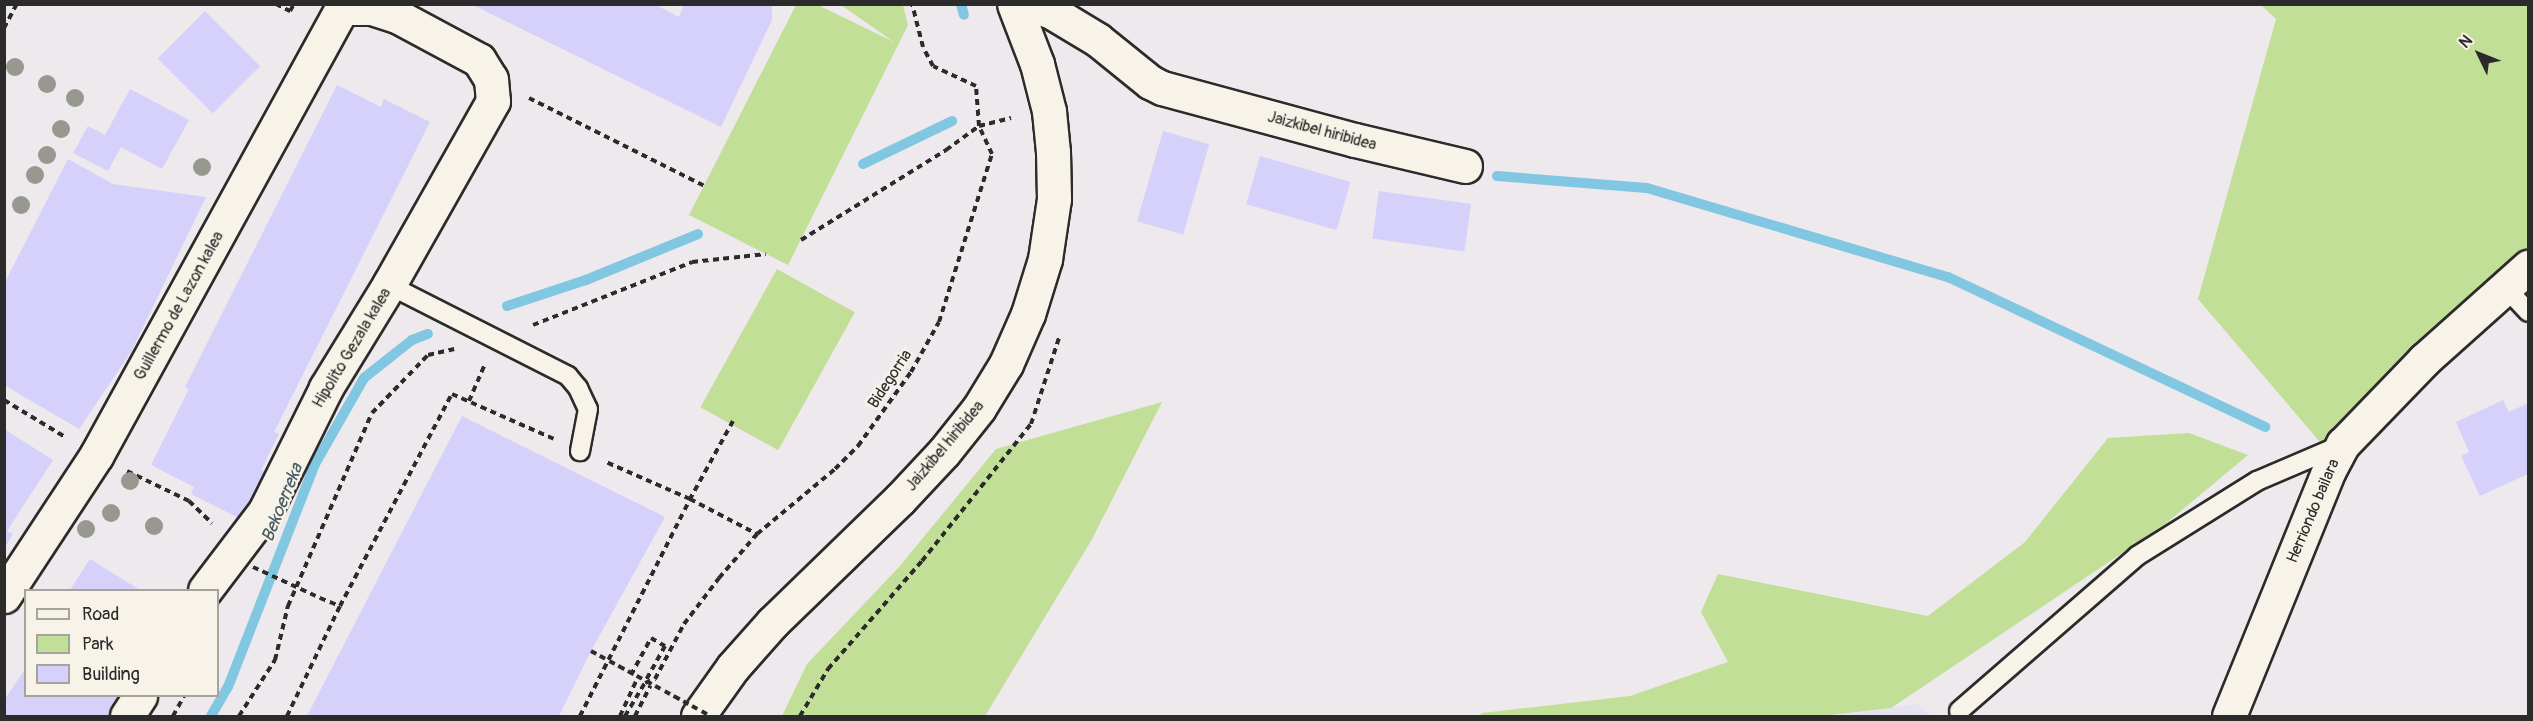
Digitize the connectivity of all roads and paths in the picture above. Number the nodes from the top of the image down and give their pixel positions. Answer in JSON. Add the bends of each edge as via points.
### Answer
{"nodes":[{"id":1,"x":17,"y":4,"type":"edge"},
{"id":2,"x":276,"y":4,"type":"edge"},
{"id":3,"x":294,"y":4,"type":"edge"},
{"id":4,"x":912,"y":4,"type":"edge"},
{"id":5,"x":1014,"y":4,"type":"edge"},
{"id":6,"x":1025,"y":4,"type":"edge"},
{"id":7,"x":4,"y":28,"type":"edge"},
{"id":8,"x":492,"y":90,"type":"junction"},
{"id":9,"x":1011,"y":118,"type":"dead end"},
{"id":10,"x":980,"y":126,"type":"junction"},
{"id":11,"x":1465,"y":166,"type":"dead end"},
{"id":12,"x":705,"y":186,"type":"dead end"},
{"id":13,"x":801,"y":240,"type":"dead end"},
{"id":14,"x":766,"y":254,"type":"dead end"},
{"id":15,"x":2517,"y":277,"type":"edge"},
{"id":16,"x":389,"y":285,"type":"junction"},
{"id":17,"x":2529,"y":312,"type":"edge"},
{"id":18,"x":496,"y":339,"type":"junction"},
{"id":19,"x":4,"y":400,"type":"edge"},
{"id":20,"x":469,"y":401,"type":"junction"},
{"id":21,"x":733,"y":422,"type":"dead end"},
{"id":22,"x":2343,"y":444,"type":"junction"},
{"id":23,"x":580,"y":451,"type":"junction"},
{"id":24,"x":96,"y":456,"type":"junction"},
{"id":25,"x":690,"y":499,"type":"junction"},
{"id":26,"x":189,"y":501,"type":"dead end"},
{"id":27,"x":757,"y":534,"type":"junction"},
{"id":28,"x":253,"y":567,"type":"dead end"},
{"id":29,"x":207,"y":589,"type":"edge"},
{"id":30,"x":4,"y":596,"type":"edge"},
{"id":31,"x":340,"y":606,"type":"junction"},
{"id":32,"x":591,"y":651,"type":"dead end"},
{"id":33,"x":631,"y":675,"type":"junction"},
{"id":34,"x":637,"y":678,"type":"junction"},
{"id":35,"x":645,"y":683,"type":"junction"},
{"id":36,"x":650,"y":686,"type":"junction"},
{"id":37,"x":139,"y":697,"type":"edge"},
{"id":38,"x":183,"y":697,"type":"edge"},
{"id":39,"x":1959,"y":711,"type":"dead end"},
{"id":40,"x":127,"y":717,"type":"edge"},
{"id":41,"x":173,"y":717,"type":"edge"},
{"id":42,"x":239,"y":717,"type":"edge"},
{"id":43,"x":287,"y":717,"type":"edge"},
{"id":44,"x":580,"y":717,"type":"edge"},
{"id":45,"x":620,"y":717,"type":"edge"},
{"id":46,"x":625,"y":717,"type":"edge"},
{"id":47,"x":635,"y":717,"type":"edge"},
{"id":48,"x":698,"y":717,"type":"edge"},
{"id":49,"x":710,"y":717,"type":"edge"},
{"id":50,"x":2229,"y":717,"type":"edge"}],
"edges":[{"from":1,"to":7,"type":"path"},
{"from":2,"to":3,"type":"path","via":[[290,11]]},
{"from":4,"to":10,"type":"path","name":"Bidegorria","via":[[923,47],[933,66],[976,86]]},
{"from":5,"to":48,"type":"street","name":"Jaizkibel hiribidea","via":[[1037,64],[1049,111],[1054,199],[1045,259],[1028,314],[1006,364],[944,452],[772,622],[733,667]]},
{"from":6,"to":11,"type":"street","name":"Jaizkibel hiribidea","via":[[1050,10],[1162,88]]},
{"from":8,"to":12,"type":"path"},
{"from":8,"to":16,"type":"street","name":"Hipolito Gezala kalea"},
{"from":8,"to":24,"type":"street","name":"Guillermo de Lazon kalea","via":[[479,60],[397,16],[372,8],[342,8]]},
{"from":9,"to":10,"type":"path"},
{"from":10,"to":13,"type":"path"},
{"from":10,"to":27,"type":"path","name":"Bidegorria","via":[[992,154],[939,322],[911,372],[858,446]]},
{"from":14,"to":18,"type":"path","via":[[692,262]]},
{"from":15,"to":17,"type":"lane"},
{"from":15,"to":22,"type":"street","name":"Herriondo bailara","via":[[2384,399]]},
{"from":16,"to":18,"type":"lane"},
{"from":16,"to":29,"type":"street","name":"Hipolito Gezala kalea","via":[[326,388],[265,511]]},
{"from":18,"to":20,"type":"path"},
{"from":18,"to":23,"type":"lane","via":[[568,376],[578,388],[588,409]]},
{"from":18,"to":42,"type":"path","via":[[428,355],[372,413],[288,606],[275,660]]},
{"from":19,"to":24,"type":"path"},
{"from":20,"to":23,"type":"path"},
{"from":20,"to":31,"type":"path","via":[[452,394]]},
{"from":21,"to":25,"type":"path"},
{"from":22,"to":39,"type":"lane","via":[[2256,481],[2137,556]]},
{"from":22,"to":50,"type":"street","name":"Herriondo bailara"},
{"from":23,"to":25,"type":"path"},
{"from":24,"to":26,"type":"path"},
{"from":24,"to":30,"type":"street","name":"Guillermo de Lazon kalea"},
{"from":25,"to":27,"type":"path"},
{"from":25,"to":44,"type":"path"},
{"from":27,"to":35,"type":"path","name":"Bidegorria","via":[[684,624],[655,679]]},
{"from":28,"to":31,"type":"path","bridge":true},
{"from":31,"to":43,"type":"path"},
{"from":32,"to":33,"type":"path","bridge":true},
{"from":33,"to":34,"type":"path","bridge":true},
{"from":33,"to":35,"type":"path","via":[[651,638],[665,646]]},
{"from":34,"to":36,"type":"path","bridge":true},
{"from":34,"to":45,"type":"path"},
{"from":35,"to":46,"type":"path","name":"Bidegorria"},
{"from":36,"to":47,"type":"path"},
{"from":36,"to":49,"type":"path","bridge":true},
{"from":37,"to":40,"type":"street"},
{"from":38,"to":41,"type":"path"}]}
